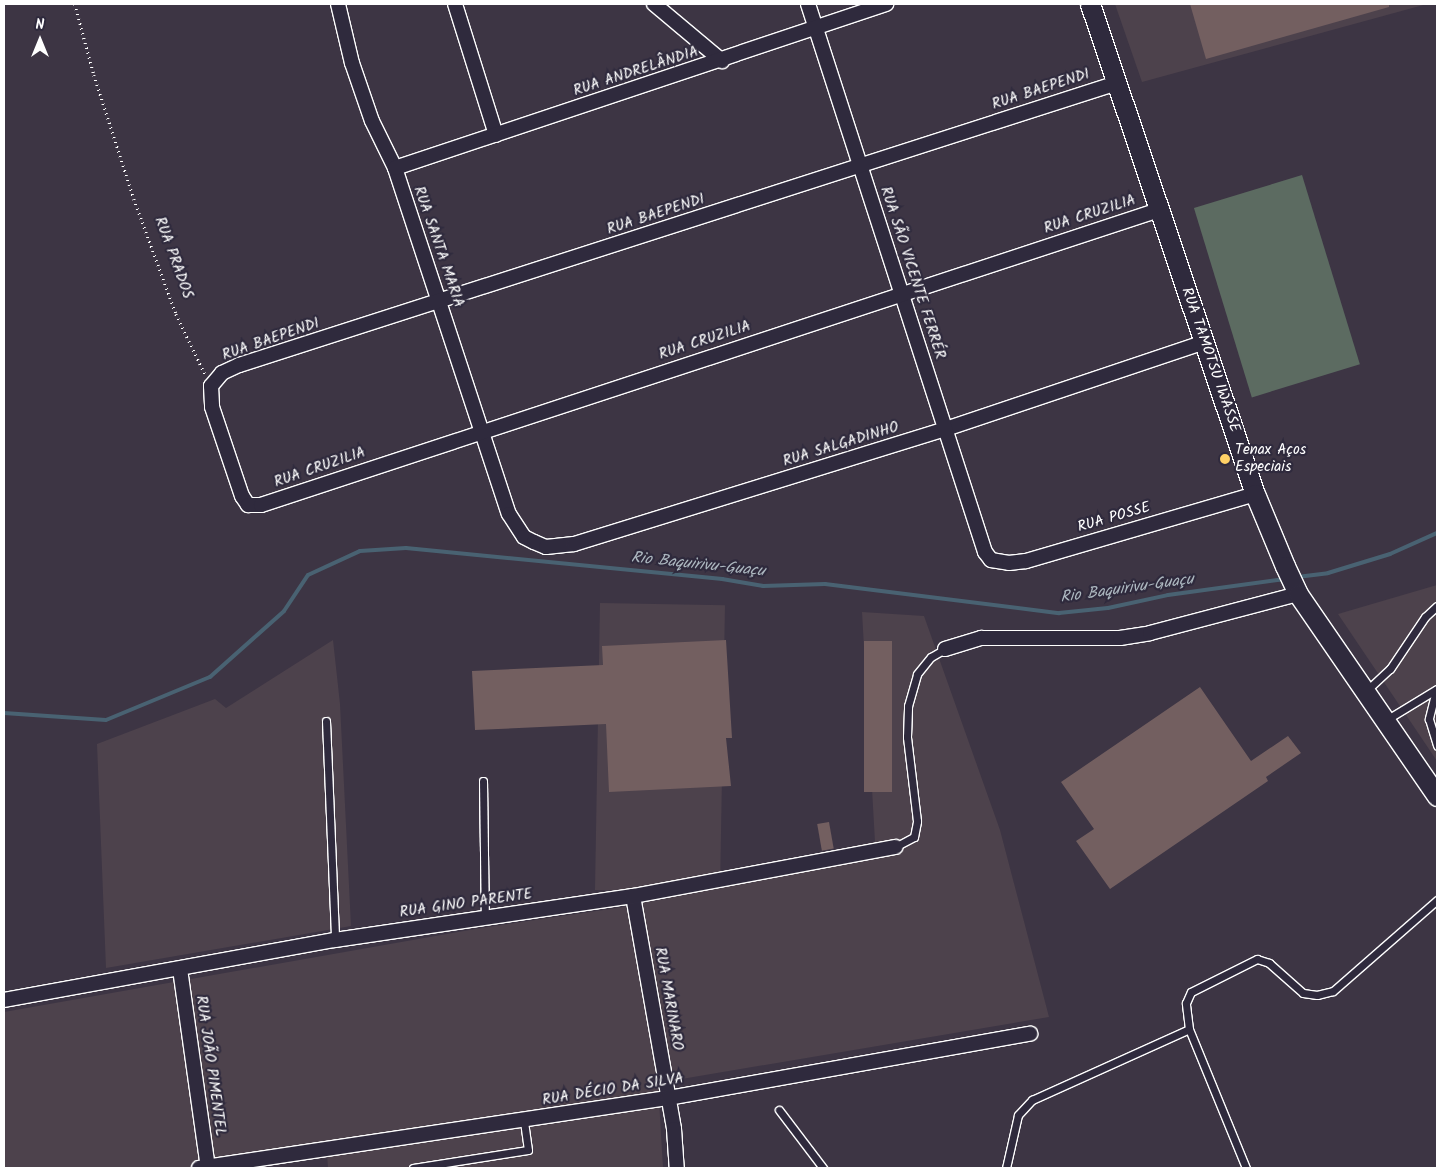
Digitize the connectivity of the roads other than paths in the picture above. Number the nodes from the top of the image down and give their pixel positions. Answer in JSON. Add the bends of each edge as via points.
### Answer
{"nodes":[{"id":1,"x":338,"y":4,"type":"edge"},
{"id":2,"x":455,"y":4,"type":"edge"},
{"id":3,"x":654,"y":4,"type":"edge"},
{"id":4,"x":808,"y":4,"type":"edge"},
{"id":5,"x":886,"y":4,"type":"edge"},
{"id":6,"x":1090,"y":4,"type":"edge"},
{"id":7,"x":816,"y":28,"type":"junction"},
{"id":8,"x":722,"y":61,"type":"junction"},
{"id":9,"x":1116,"y":83,"type":"junction"},
{"id":10,"x":496,"y":135,"type":"junction"},
{"id":11,"x":860,"y":165,"type":"junction"},
{"id":12,"x":395,"y":168,"type":"junction"},
{"id":13,"x":1159,"y":210,"type":"junction"},
{"id":14,"x":902,"y":294,"type":"junction"},
{"id":15,"x":440,"y":303,"type":"junction"},
{"id":16,"x":1204,"y":342,"type":"junction"},
{"id":17,"x":946,"y":429,"type":"junction"},
{"id":18,"x":482,"y":431,"type":"junction"},
{"id":19,"x":1255,"y":494,"type":"junction"},
{"id":20,"x":505,"y":502,"type":"joint"},
{"id":21,"x":261,"y":505,"type":"joint"},
{"id":22,"x":985,"y":552,"type":"joint"},
{"id":23,"x":1297,"y":592,"type":"junction"},
{"id":24,"x":1437,"y":606,"type":"edge"},
{"id":25,"x":945,"y":649,"type":"joint"},
{"id":26,"x":1437,"y":689,"type":"edge"},
{"id":27,"x":1366,"y":692,"type":"junction"},
{"id":28,"x":1385,"y":720,"type":"junction"},
{"id":29,"x":326,"y":721,"type":"dead end"},
{"id":30,"x":1437,"y":746,"type":"edge"},
{"id":31,"x":483,"y":782,"type":"dead end"},
{"id":32,"x":1437,"y":796,"type":"edge"},
{"id":33,"x":894,"y":846,"type":"joint"},
{"id":34,"x":633,"y":896,"type":"junction"},
{"id":35,"x":1437,"y":900,"type":"edge"},
{"id":36,"x":485,"y":918,"type":"junction"},
{"id":37,"x":335,"y":940,"type":"junction"},
{"id":38,"x":180,"y":969,"type":"junction"},
{"id":39,"x":4,"y":1000,"type":"edge"},
{"id":40,"x":1189,"y":1029,"type":"junction"},
{"id":41,"x":1030,"y":1034,"type":"dead end"},
{"id":42,"x":669,"y":1098,"type":"junction"},
{"id":43,"x":780,"y":1110,"type":"dead end"},
{"id":44,"x":524,"y":1120,"type":"junction"},
{"id":45,"x":205,"y":1168,"type":"edge"},
{"id":46,"x":413,"y":1168,"type":"edge"},
{"id":47,"x":677,"y":1168,"type":"edge"},
{"id":48,"x":823,"y":1168,"type":"edge"},
{"id":49,"x":1006,"y":1168,"type":"edge"},
{"id":50,"x":1246,"y":1168,"type":"edge"}],
"edges":[{"from":1,"to":12,"type":"street","name":"RUA SANTA MARIA","via":[[352,62],[372,121]]},
{"from":2,"to":10,"type":"street"},
{"from":3,"to":8,"type":"street"},
{"from":4,"to":7,"type":"street","name":"RUA SÃO VICENTE FERRÉR"},
{"from":5,"to":7,"type":"street","name":"RUA ANDRELÂNDIA"},
{"from":6,"to":9,"type":"street","name":"RUA TAMOTSU IWASSE"},
{"from":7,"to":8,"type":"street","name":"RUA ANDRELÂNDIA"},
{"from":7,"to":11,"type":"street","name":"RUA SÃO VICENTE FERRÉR"},
{"from":8,"to":10,"type":"street","name":"RUA ANDRELÂNDIA"},
{"from":9,"to":11,"type":"street","name":"RUA BAEPENDI"},
{"from":9,"to":13,"type":"street","name":"RUA TAMOTSU IWASSE"},
{"from":10,"to":12,"type":"street","name":"RUA ANDRELÂNDIA"},
{"from":11,"to":14,"type":"street","name":"RUA SÃO VICENTE FERRÉR"},
{"from":11,"to":15,"type":"street","name":"RUA BAEPENDI"},
{"from":12,"to":15,"type":"street","name":"RUA SANTA MARIA"},
{"from":13,"to":14,"type":"street","name":"RUA CRUZILIA"},
{"from":13,"to":16,"type":"street","name":"RUA TAMOTSU IWASSE"},
{"from":14,"to":17,"type":"street","name":"RUA SÃO VICENTE FERRÉR"},
{"from":14,"to":18,"type":"street","name":"RUA CRUZILIA"},
{"from":15,"to":18,"type":"street","name":"RUA SANTA MARIA"},
{"from":15,"to":21,"type":"street","name":"RUA BAEPENDI","via":[[222,373],[211,386],[212,407],[242,496],[248,505]]},
{"from":16,"to":17,"type":"street","name":"RUA SALGADINHO"},
{"from":16,"to":19,"type":"street","name":"RUA TAMOTSU IWASSE"},
{"from":17,"to":20,"type":"street","name":"RUA SALGADINHO","via":[[559,547],[546,547],[524,536]]},
{"from":17,"to":22,"type":"street","name":"RUA SÃO VICENTE FERRÉR"},
{"from":18,"to":20,"type":"street","name":"RUA SANTA MARIA"},
{"from":18,"to":21,"type":"street","name":"RUA CRUZILIA"},
{"from":19,"to":22,"type":"street","name":"RUA POSSE","via":[[1026,561],[999,562]]},
{"from":19,"to":23,"type":"street","name":"RUA TAMOTSU IWASSE"},
{"from":23,"to":25,"type":"street","via":[[1150,634],[1110,638],[981,638]]},
{"from":23,"to":27,"type":"street","name":"RUA TAMOTSU IWASSE"},
{"from":24,"to":27,"type":"lane","via":[[1425,617],[1390,669]]},
{"from":25,"to":33,"type":"lane","name":"RUA GINO PARENTE","via":[[931,657],[917,674],[908,706],[907,737],[917,821],[914,837]]},
{"from":26,"to":28,"type":"lane"},
{"from":26,"to":30,"type":"lane","via":[[1429,719]]},
{"from":27,"to":28,"type":"street","name":"RUA TAMOTSU IWASSE"},
{"from":28,"to":32,"type":"street","name":"RUA TAMOTSU IWASSE"},
{"from":29,"to":37,"type":"lane"},
{"from":31,"to":36,"type":"lane"},
{"from":33,"to":34,"type":"street","name":"RUA GINO PARENTE"},
{"from":34,"to":36,"type":"street","name":"RUA GINO PARENTE"},
{"from":34,"to":42,"type":"street","name":"RUA MARINARO"},
{"from":35,"to":40,"type":"lane","via":[[1333,991],[1317,995],[1303,993],[1269,963],[1257,959],[1192,992],[1186,1002]]},
{"from":36,"to":37,"type":"street","name":"RUA GINO PARENTE"},
{"from":37,"to":38,"type":"street","name":"RUA GINO PARENTE"},
{"from":38,"to":39,"type":"street","name":"RUA GINO PARENTE"},
{"from":38,"to":45,"type":"street","name":"RUA JOÃO PIMENTEL"},
{"from":40,"to":49,"type":"lane","via":[[1032,1100],[1018,1115]]},
{"from":40,"to":50,"type":"lane"},
{"from":41,"to":42,"type":"street","name":"RUA DÉCIO DA SILVA"},
{"from":42,"to":44,"type":"street","name":"RUA DÉCIO DA SILVA"},
{"from":42,"to":47,"type":"street","name":"RUA MARINARO"},
{"from":43,"to":48,"type":"lane"},
{"from":44,"to":45,"type":"street","name":"RUA DÉCIO DA SILVA"},
{"from":44,"to":46,"type":"lane","via":[[528,1150]]}]}
